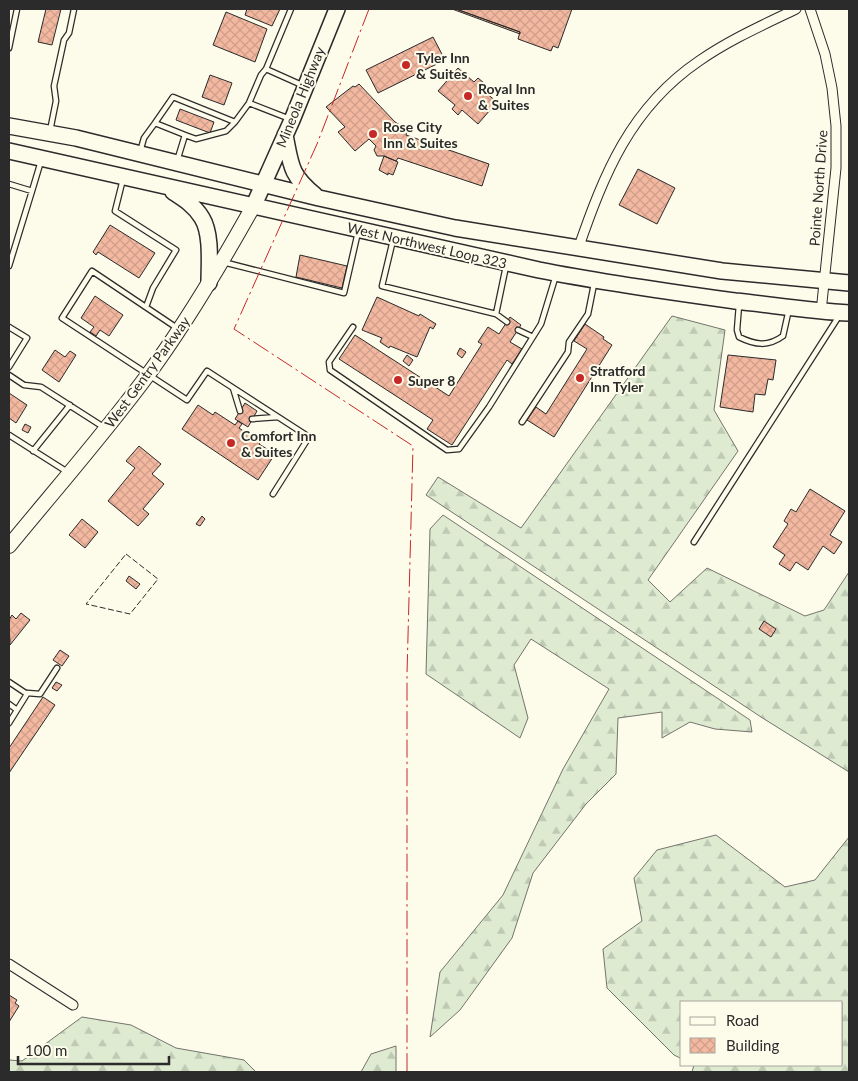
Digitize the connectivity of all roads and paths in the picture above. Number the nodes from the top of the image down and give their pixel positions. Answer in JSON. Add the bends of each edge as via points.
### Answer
{"nodes":[{"id":1,"x":17,"y":9,"type":"edge"},
{"id":2,"x":74,"y":9,"type":"edge"},
{"id":3,"x":290,"y":9,"type":"edge"},
{"id":4,"x":337,"y":9,"type":"edge"},
{"id":5,"x":796,"y":9,"type":"edge"},
{"id":6,"x":810,"y":9,"type":"edge"},
{"id":7,"x":9,"y":48,"type":"edge"},
{"id":8,"x":266,"y":69,"type":"junction"},
{"id":9,"x":305,"y":86,"type":"junction"},
{"id":10,"x":249,"y":103,"type":"junction"},
{"id":11,"x":292,"y":120,"type":"junction"},
{"id":12,"x":235,"y":122,"type":"junction"},
{"id":13,"x":155,"y":123,"type":"junction"},
{"id":14,"x":9,"y":126,"type":"edge"},
{"id":15,"x":50,"y":133,"type":"junction"},
{"id":16,"x":184,"y":135,"type":"junction"},
{"id":17,"x":285,"y":135,"type":"junction"},
{"id":18,"x":9,"y":151,"type":"edge"},
{"id":19,"x":139,"y":153,"type":"junction"},
{"id":20,"x":41,"y":158,"type":"junction"},
{"id":21,"x":176,"y":162,"type":"junction"},
{"id":22,"x":124,"y":178,"type":"junction"},
{"id":23,"x":9,"y":184,"type":"edge"},
{"id":24,"x":264,"y":184,"type":"junction"},
{"id":25,"x":168,"y":188,"type":"junction"},
{"id":26,"x":32,"y":191,"type":"junction"},
{"id":27,"x":318,"y":198,"type":"junction"},
{"id":28,"x":254,"y":206,"type":"junction"},
{"id":29,"x":359,"y":231,"type":"junction"},
{"id":30,"x":393,"y":238,"type":"junction"},
{"id":31,"x":578,"y":249,"type":"junction"},
{"id":32,"x":222,"y":261,"type":"junction"},
{"id":33,"x":507,"y":263,"type":"junction"},
{"id":34,"x":9,"y":266,"type":"edge"},
{"id":35,"x":557,"y":274,"type":"junction"},
{"id":36,"x":594,"y":281,"type":"junction"},
{"id":37,"x":824,"y":282,"type":"junction"},
{"id":38,"x":209,"y":283,"type":"junction"},
{"id":39,"x":849,"y":284,"type":"edge"},
{"id":40,"x":739,"y":301,"type":"junction"},
{"id":41,"x":146,"y":307,"type":"junction"},
{"id":42,"x":789,"y":308,"type":"junction"},
{"id":43,"x":821,"y":312,"type":"junction"},
{"id":44,"x":845,"y":313,"type":"edge"},
{"id":45,"x":496,"y":314,"type":"junction"},
{"id":46,"x":507,"y":322,"type":"dead end"},
{"id":47,"x":353,"y":326,"type":"dead end"},
{"id":48,"x":9,"y":327,"type":"edge"},
{"id":49,"x":180,"y":330,"type":"junction"},
{"id":50,"x":518,"y":330,"type":"dead end"},
{"id":51,"x":533,"y":337,"type":"junction"},
{"id":52,"x":9,"y":367,"type":"edge"},
{"id":53,"x":148,"y":374,"type":"junction"},
{"id":54,"x":9,"y":375,"type":"edge"},
{"id":55,"x":233,"y":388,"type":"junction"},
{"id":56,"x":70,"y":405,"type":"junction"},
{"id":57,"x":240,"y":411,"type":"dead end"},
{"id":58,"x":278,"y":417,"type":"junction"},
{"id":59,"x":252,"y":419,"type":"dead end"},
{"id":60,"x":522,"y":422,"type":"dead end"},
{"id":61,"x":106,"y":429,"type":"junction"},
{"id":62,"x":9,"y":435,"type":"edge"},
{"id":63,"x":33,"y":450,"type":"junction"},
{"id":64,"x":69,"y":473,"type":"junction"},
{"id":65,"x":273,"y":494,"type":"dead end"},
{"id":66,"x":694,"y":542,"type":"dead end"},
{"id":67,"x":9,"y":546,"type":"edge"},
{"id":68,"x":57,"y":668,"type":"dead end"},
{"id":69,"x":9,"y":682,"type":"edge"},
{"id":70,"x":27,"y":693,"type":"junction"},
{"id":71,"x":9,"y":704,"type":"edge"},
{"id":72,"x":17,"y":710,"type":"junction"},
{"id":73,"x":9,"y":723,"type":"edge"},
{"id":74,"x":9,"y":964,"type":"edge"},
{"id":75,"x":73,"y":1005,"type":"dead end"}],
"edges":[{"from":1,"to":7,"type":"lane"},
{"from":2,"to":15,"type":"lane","via":[[54,86],[56,101]]},
{"from":3,"to":8,"type":"lane"},
{"from":4,"to":9,"type":"highway","name":"Mineola Highway"},
{"from":5,"to":31,"type":"street","via":[[702,59],[651,104],[610,165]]},
{"from":6,"to":37,"type":"street","name":"Pointe North Drive","via":[[825,54],[836,126],[836,168]]},
{"from":8,"to":9,"type":"lane"},
{"from":8,"to":10,"type":"lane"},
{"from":9,"to":11,"type":"highway","name":"Mineola Highway"},
{"from":10,"to":11,"type":"lane"},
{"from":10,"to":12,"type":"lane"},
{"from":11,"to":17,"type":"highway","name":"Mineola Highway"},
{"from":12,"to":13,"type":"lane","via":[[173,97]]},
{"from":12,"to":16,"type":"lane","via":[[226,131],[196,139]]},
{"from":13,"to":16,"type":"lane"},
{"from":13,"to":19,"type":"lane","via":[[144,138]]},
{"from":14,"to":15,"type":"highway","name":"West Northwest Loop 323"},
{"from":15,"to":19,"type":"highway","name":"West Northwest Loop 323"},
{"from":16,"to":21,"type":"lane"},
{"from":17,"to":24,"type":"highway","name":"Mineola Highway"},
{"from":17,"to":27,"type":"highway","via":[[293,171],[302,185]]},
{"from":18,"to":20,"type":"highway","name":"West Northwest Loop 323"},
{"from":19,"to":21,"type":"highway","name":"West Northwest Loop 323"},
{"from":20,"to":22,"type":"highway","name":"West Northwest Loop 323"},
{"from":20,"to":26,"type":"lane"},
{"from":21,"to":24,"type":"highway","name":"West Northwest Loop 323"},
{"from":22,"to":25,"type":"highway","name":"West Northwest Loop 323"},
{"from":22,"to":41,"type":"lane","via":[[115,211],[176,250],[153,288]]},
{"from":23,"to":26,"type":"lane"},
{"from":24,"to":27,"type":"highway","name":"West Northwest Loop 323"},
{"from":24,"to":28,"type":"highway","name":"West Gentry Parkway"},
{"from":25,"to":28,"type":"highway","name":"West Northwest Loop 323"},
{"from":25,"to":38,"type":"highway","via":[[194,207],[203,219],[208,239]]},
{"from":26,"to":34,"type":"lane"},
{"from":27,"to":31,"type":"highway","name":"West Northwest Loop 323","via":[[455,228]]},
{"from":28,"to":29,"type":"highway","name":"West Northwest Loop 323"},
{"from":28,"to":32,"type":"main road","name":"West Gentry Parkway"},
{"from":29,"to":30,"type":"highway","name":"West Northwest Loop 323"},
{"from":29,"to":32,"type":"lane","via":[[344,293]]},
{"from":30,"to":33,"type":"highway","name":"West Northwest Loop 323"},
{"from":30,"to":45,"type":"lane","via":[[382,286]]},
{"from":31,"to":37,"type":"highway","name":"West Northwest Loop 323","via":[[722,271]]},
{"from":32,"to":38,"type":"main road","name":"West Gentry Parkway"},
{"from":33,"to":35,"type":"highway","name":"West Northwest Loop 323"},
{"from":33,"to":45,"type":"lane"},
{"from":35,"to":36,"type":"highway","name":"West Northwest Loop 323"},
{"from":35,"to":51,"type":"lane","via":[[541,324]]},
{"from":36,"to":40,"type":"highway","name":"West Northwest Loop 323"},
{"from":36,"to":60,"type":"lane","via":[[588,314],[569,342],[568,352]]},
{"from":37,"to":39,"type":"highway","name":"West Northwest Loop 323"},
{"from":37,"to":43,"type":"street","name":"Pointe North Drive"},
{"from":38,"to":49,"type":"main road","name":"West Gentry Parkway"},
{"from":40,"to":42,"type":"highway","name":"West Northwest Loop 323"},
{"from":40,"to":42,"type":"lane","via":[[737,330],[739,337],[748,342],[769,344],[783,336]]},
{"from":41,"to":49,"type":"lane"},
{"from":41,"to":53,"type":"lane","via":[[92,271],[62,318]]},
{"from":42,"to":43,"type":"highway","name":"West Northwest Loop 323"},
{"from":43,"to":44,"type":"highway","name":"West Northwest Loop 323"},
{"from":44,"to":66,"type":"lane"},
{"from":45,"to":46,"type":"lane"},
{"from":47,"to":51,"type":"lane","via":[[329,362],[330,370],[447,450],[459,449]]},
{"from":48,"to":52,"type":"lane","via":[[27,338]]},
{"from":49,"to":53,"type":"main road","name":"West Gentry Parkway"},
{"from":50,"to":51,"type":"lane"},
{"from":53,"to":55,"type":"lane","via":[[187,400],[207,371]]},
{"from":53,"to":61,"type":"main road","name":"West Gentry Parkway"},
{"from":54,"to":56,"type":"lane","via":[[24,385],[40,387]]},
{"from":55,"to":57,"type":"lane"},
{"from":55,"to":58,"type":"lane"},
{"from":56,"to":61,"type":"lane"},
{"from":56,"to":63,"type":"lane"},
{"from":58,"to":59,"type":"lane"},
{"from":58,"to":65,"type":"lane","via":[[309,437]]},
{"from":61,"to":64,"type":"main road","name":"West Gentry Parkway"},
{"from":62,"to":63,"type":"lane"},
{"from":63,"to":64,"type":"lane"},
{"from":64,"to":67,"type":"main road","name":"West Gentry Parkway"},
{"from":68,"to":70,"type":"lane","via":[[40,694]]},
{"from":69,"to":70,"type":"lane"},
{"from":70,"to":72,"type":"lane"},
{"from":71,"to":72,"type":"lane"},
{"from":72,"to":73,"type":"lane"},
{"from":74,"to":75,"type":"street"}]}
